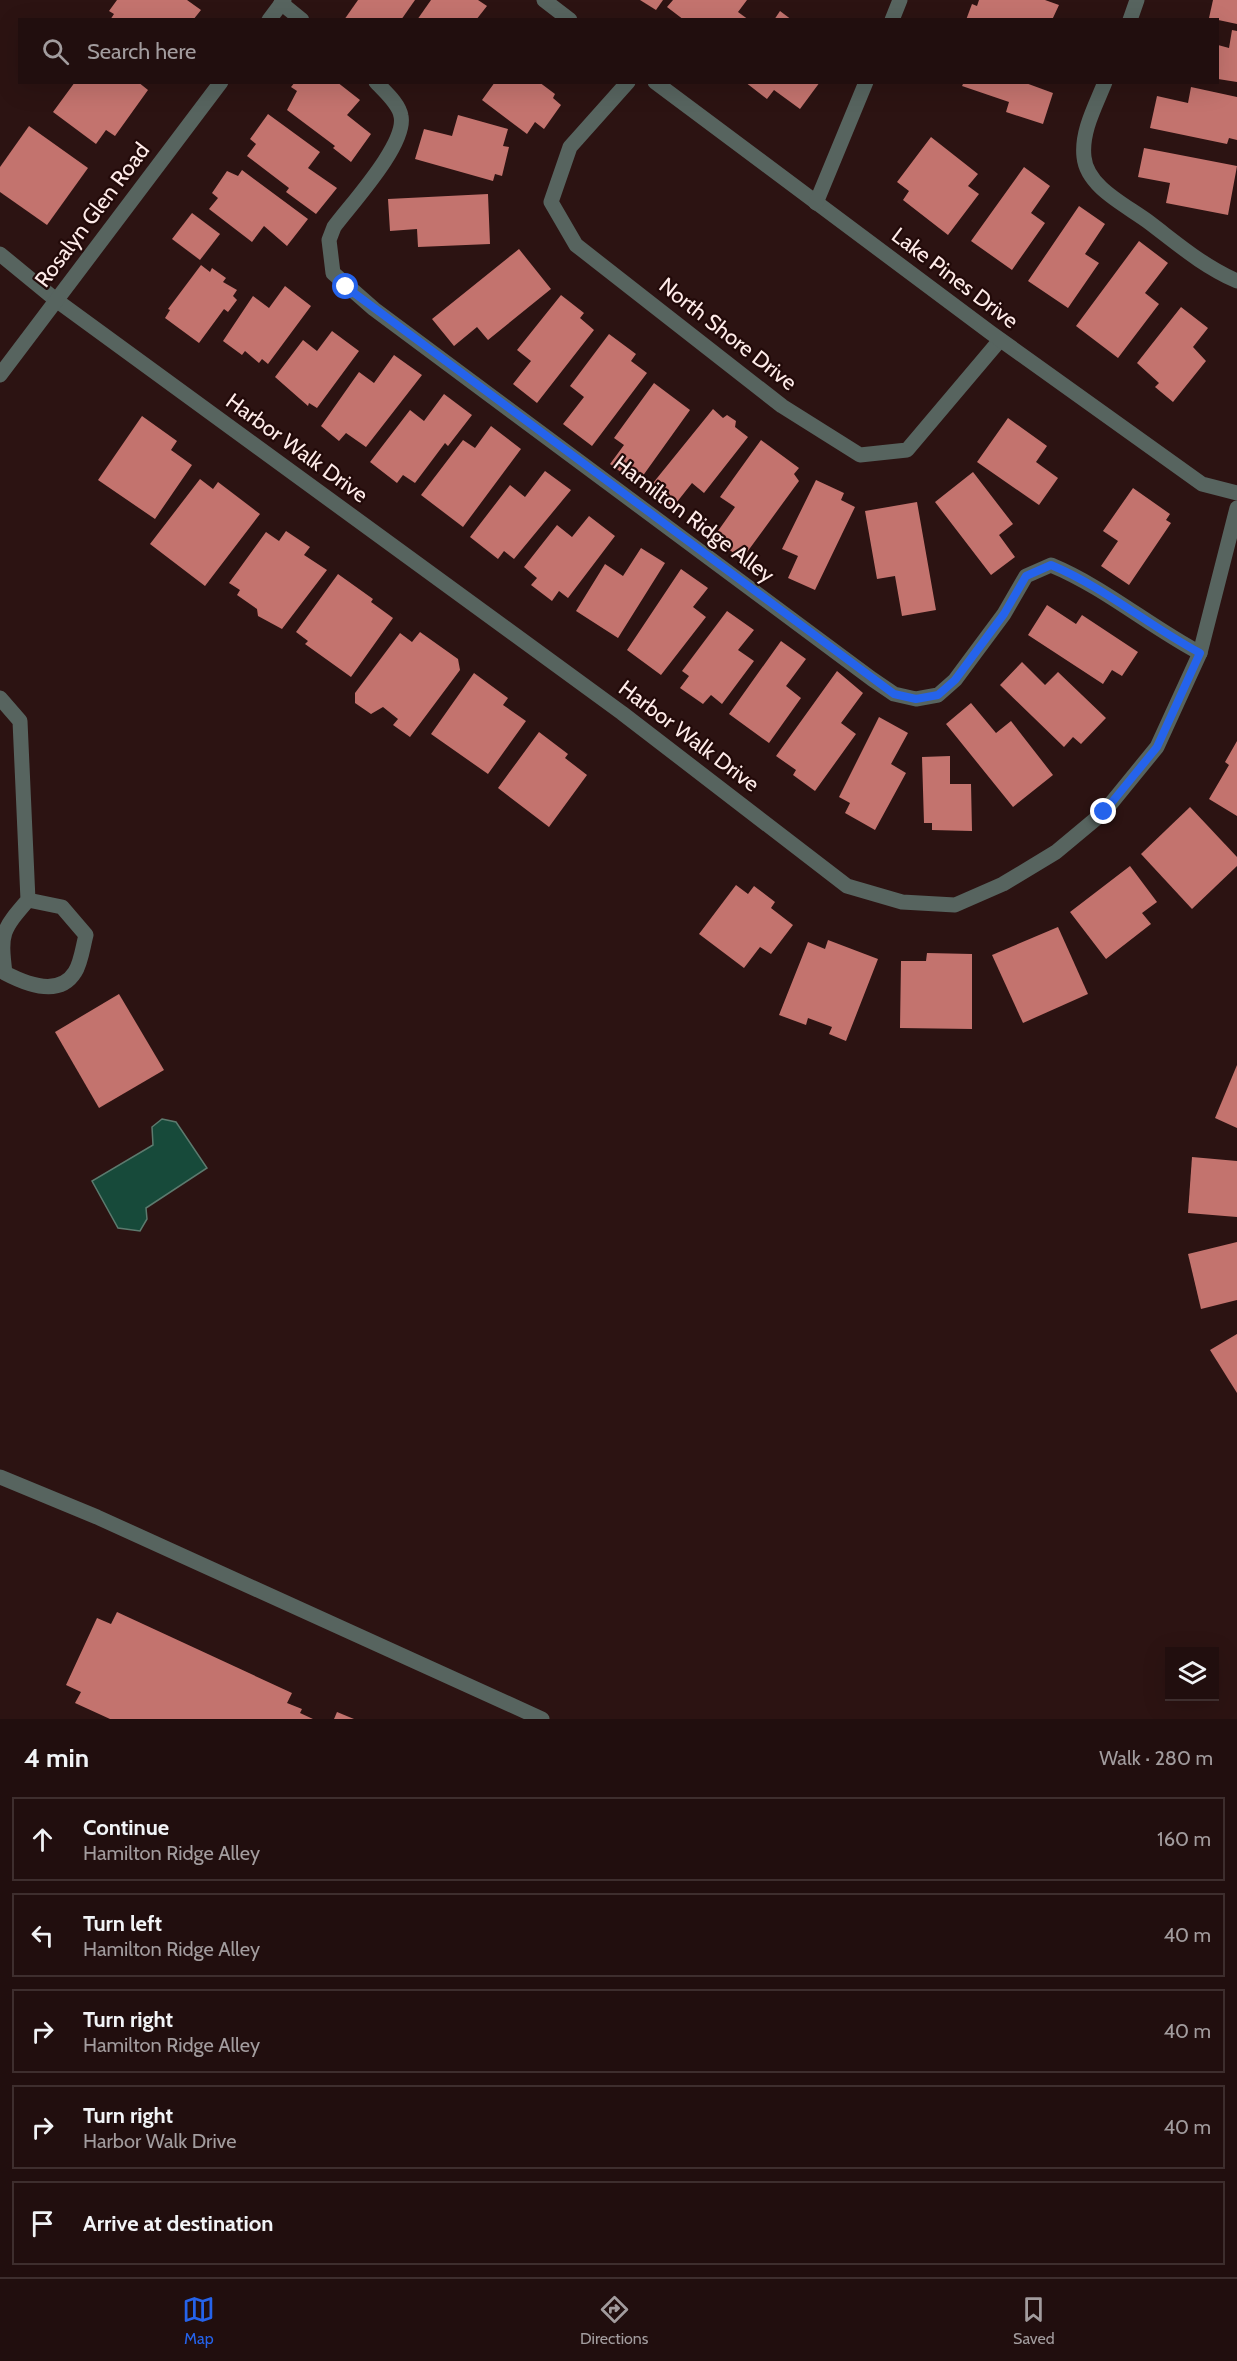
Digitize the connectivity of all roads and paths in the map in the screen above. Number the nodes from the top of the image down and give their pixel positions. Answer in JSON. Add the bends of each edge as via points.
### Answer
{"nodes":[{"id":1,"x":544,"y":0,"type":"edge"},
{"id":2,"x":900,"y":0,"type":"edge"},
{"id":3,"x":1137,"y":0,"type":"edge"},
{"id":4,"x":282,"y":2,"type":"edge"},
{"id":5,"x":270,"y":18,"type":"edge"},
{"id":6,"x":300,"y":18,"type":"edge"},
{"id":7,"x":567,"y":18,"type":"edge"},
{"id":8,"x":893,"y":18,"type":"edge"},
{"id":9,"x":1131,"y":18,"type":"edge"},
{"id":10,"x":219,"y":84,"type":"edge"},
{"id":11,"x":378,"y":84,"type":"edge"},
{"id":12,"x":626,"y":84,"type":"edge"},
{"id":13,"x":658,"y":84,"type":"edge"},
{"id":14,"x":865,"y":84,"type":"edge"},
{"id":15,"x":1104,"y":84,"type":"edge"},
{"id":16,"x":816,"y":203,"type":"junction"},
{"id":17,"x":0,"y":254,"type":"edge"},
{"id":18,"x":1237,"y":281,"type":"edge"},
{"id":19,"x":56,"y":300,"type":"junction"},
{"id":20,"x":1000,"y":340,"type":"junction"},
{"id":21,"x":0,"y":375,"type":"edge"},
{"id":22,"x":1237,"y":493,"type":"edge"},
{"id":23,"x":1237,"y":508,"type":"edge"},
{"id":24,"x":1200,"y":653,"type":"junction"},
{"id":25,"x":0,"y":698,"type":"edge"},
{"id":26,"x":28,"y":900,"type":"junction"},
{"id":27,"x":0,"y":1477,"type":"edge"},
{"id":28,"x":542,"y":1719,"type":"edge"}],
"edges":[{"from":1,"to":7,"type":"street"},
{"from":2,"to":8,"type":"street"},
{"from":3,"to":9,"type":"street"},
{"from":4,"to":5,"type":"street"},
{"from":4,"to":6,"type":"street"},
{"from":10,"to":19,"type":"street","name":"Rosalyn Glen Road"},
{"from":11,"to":24,"type":"street","name":"Hamilton Ridge Alley","via":[[401,116],[399,133],[392,149],[334,227],[329,240],[333,273],[374,309],[872,679],[894,694],[916,699],[938,695],[955,680],[1004,614],[1026,576],[1051,565],[1079,576],[1166,635]]},
{"from":12,"to":20,"type":"street","name":"North Shore Drive","via":[[570,147],[551,202],[576,245],[782,406],[860,455],[906,450]]},
{"from":13,"to":16,"type":"street","name":"Lake Pines Drive"},
{"from":14,"to":16,"type":"street"},
{"from":15,"to":18,"type":"street","via":[[1084,145],[1089,172],[1106,191],[1173,243],[1206,267]]},
{"from":16,"to":20,"type":"street","name":"Lake Pines Drive"},
{"from":17,"to":19,"type":"street","name":"Harbor Walk Drive"},
{"from":19,"to":21,"type":"street","name":"Rosalyn Glen Road"},
{"from":19,"to":24,"type":"street","name":"Harbor Walk Drive","via":[[622,713],[847,886],[902,902],[955,905],[1003,884],[1056,852],[1104,812],[1157,747]]},
{"from":20,"to":22,"type":"street","name":"Lake Pines Drive","via":[[1202,484]]},
{"from":23,"to":24,"type":"street","name":"Harbor Walk Drive"},
{"from":25,"to":26,"type":"street","via":[[20,722]]},
{"from":26,"to":26,"type":"street","via":[[62,907],[86,935],[75,973],[59,984],[42,987],[4,973],[0,944],[7,924]]},
{"from":27,"to":28,"type":"street","via":[[97,1517]]}]}
